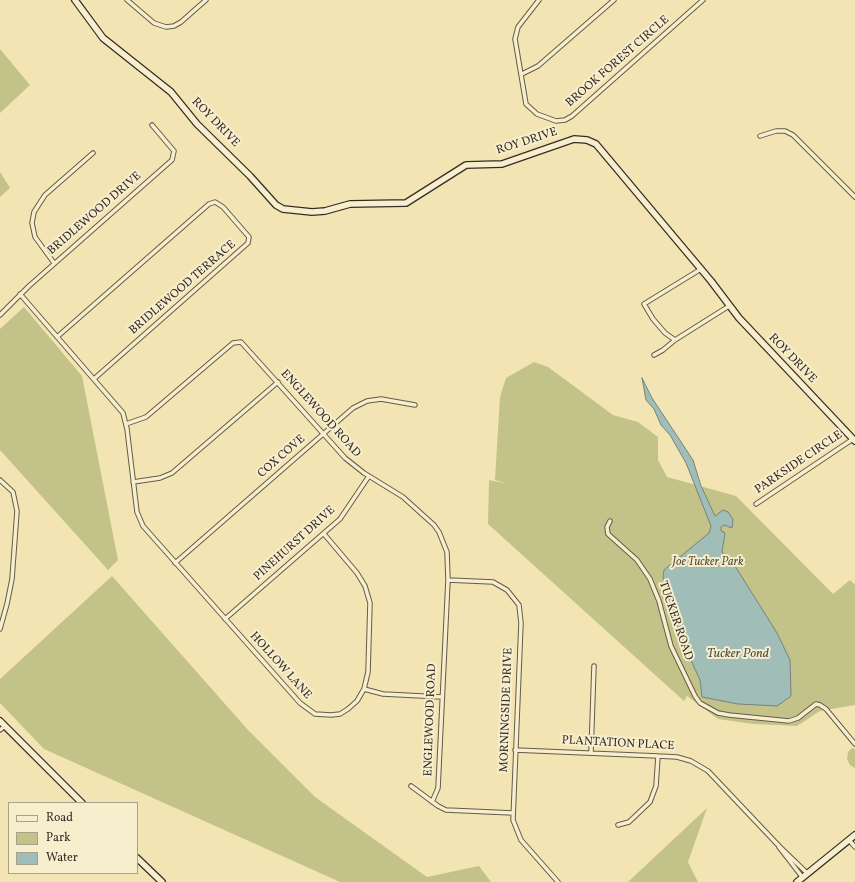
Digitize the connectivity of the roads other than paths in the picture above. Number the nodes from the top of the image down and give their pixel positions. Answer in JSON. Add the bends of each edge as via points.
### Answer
{"nodes":[{"id":1,"x":75,"y":0,"type":"edge"},
{"id":2,"x":128,"y":0,"type":"edge"},
{"id":3,"x":206,"y":0,"type":"edge"},
{"id":4,"x":539,"y":0,"type":"edge"},
{"id":5,"x":614,"y":0,"type":"edge"},
{"id":6,"x":703,"y":0,"type":"edge"},
{"id":7,"x":522,"y":74,"type":"junction"},
{"id":8,"x":152,"y":125,"type":"dead end"},
{"id":9,"x":760,"y":136,"type":"dead end"},
{"id":10,"x":93,"y":153,"type":"dead end"},
{"id":11,"x":855,"y":197,"type":"edge"},
{"id":12,"x":54,"y":263,"type":"junction"},
{"id":13,"x":701,"y":269,"type":"junction"},
{"id":14,"x":20,"y":294,"type":"junction"},
{"id":15,"x":729,"y":306,"type":"junction"},
{"id":16,"x":0,"y":315,"type":"edge"},
{"id":17,"x":57,"y":337,"type":"junction"},
{"id":18,"x":675,"y":340,"type":"junction"},
{"id":19,"x":654,"y":355,"type":"dead end"},
{"id":20,"x":95,"y":378,"type":"junction"},
{"id":21,"x":278,"y":382,"type":"junction"},
{"id":22,"x":415,"y":405,"type":"dead end"},
{"id":23,"x":126,"y":424,"type":"junction"},
{"id":24,"x":323,"y":434,"type":"junction"},
{"id":25,"x":854,"y":440,"type":"edge"},
{"id":26,"x":368,"y":476,"type":"junction"},
{"id":27,"x":0,"y":480,"type":"edge"},
{"id":28,"x":133,"y":482,"type":"junction"},
{"id":29,"x":756,"y":504,"type":"dead end"},
{"id":30,"x":610,"y":521,"type":"dead end"},
{"id":31,"x":324,"y":534,"type":"junction"},
{"id":32,"x":175,"y":563,"type":"junction"},
{"id":33,"x":448,"y":580,"type":"junction"},
{"id":34,"x":225,"y":619,"type":"junction"},
{"id":35,"x":0,"y":629,"type":"edge"},
{"id":36,"x":594,"y":666,"type":"dead end"},
{"id":37,"x":364,"y":689,"type":"junction"},
{"id":38,"x":442,"y":697,"type":"junction"},
{"id":39,"x":0,"y":721,"type":"edge"},
{"id":40,"x":2,"y":728,"type":"edge"},
{"id":41,"x":855,"y":744,"type":"edge"},
{"id":42,"x":516,"y":750,"type":"junction"},
{"id":43,"x":591,"y":753,"type":"junction"},
{"id":44,"x":658,"y":756,"type":"junction"},
{"id":45,"x":411,"y":786,"type":"dead end"},
{"id":46,"x":81,"y":802,"type":"edge"},
{"id":47,"x":432,"y":802,"type":"junction"},
{"id":48,"x":513,"y":813,"type":"junction"},
{"id":49,"x":618,"y":825,"type":"dead end"},
{"id":50,"x":855,"y":835,"type":"edge"},
{"id":51,"x":849,"y":840,"type":"junction"},
{"id":52,"x":778,"y":846,"type":"junction"},
{"id":53,"x":855,"y":847,"type":"edge"},
{"id":54,"x":138,"y":859,"type":"edge"},
{"id":55,"x":805,"y":876,"type":"junction"},
{"id":56,"x":162,"y":882,"type":"edge"},
{"id":57,"x":558,"y":882,"type":"edge"},
{"id":58,"x":797,"y":882,"type":"edge"}],
"edges":[{"from":1,"to":13,"type":"street","name":"ROY DRIVE","via":[[103,38],[172,92],[197,124],[276,205],[283,209],[324,212],[350,204],[406,203],[466,165],[502,164],[561,143],[581,139],[599,147]]},
{"from":2,"to":3,"type":"street","via":[[149,20],[166,27],[181,22]]},
{"from":4,"to":7,"type":"street","name":"BROOK FOREST CIRCLE","via":[[515,33]]},
{"from":5,"to":7,"type":"street","via":[[538,66]]},
{"from":6,"to":7,"type":"street","name":"BROOK FOREST CIRCLE","via":[[565,120],[549,119],[529,108]]},
{"from":8,"to":12,"type":"street","name":"BRIDLEWOOD DRIVE","via":[[173,150],[173,158]]},
{"from":9,"to":11,"type":"street","via":[[776,131],[793,136]]},
{"from":10,"to":12,"type":"street","via":[[41,200],[32,219],[32,230],[36,239]]},
{"from":12,"to":14,"type":"street","name":"BRIDLEWOOD DRIVE"},
{"from":13,"to":15,"type":"street","name":"ROY DRIVE"},
{"from":13,"to":18,"type":"street","via":[[644,304],[658,326]]},
{"from":14,"to":16,"type":"street","name":"BRIDLEWOOD DRIVE"},
{"from":14,"to":17,"type":"street","name":"HOLLOW LANE"},
{"from":15,"to":18,"type":"street"},
{"from":15,"to":25,"type":"street","name":"ROY DRIVE"},
{"from":17,"to":20,"type":"street","name":"HOLLOW LANE"},
{"from":17,"to":20,"type":"street","name":"BRIDLEWOOD TERRACE","via":[[209,204],[215,202],[222,207],[249,238],[248,243]]},
{"from":18,"to":19,"type":"street"},
{"from":20,"to":23,"type":"street","name":"HOLLOW LANE","via":[[123,413]]},
{"from":21,"to":23,"type":"street","name":"ENGLEWOOD ROAD","via":[[244,344],[236,342],[150,414]]},
{"from":21,"to":24,"type":"street","name":"ENGLEWOOD ROAD"},
{"from":21,"to":28,"type":"street","via":[[172,473],[160,478]]},
{"from":22,"to":24,"type":"street","name":"COX COVE","via":[[388,399],[367,401],[353,408]]},
{"from":23,"to":28,"type":"street","name":"HOLLOW LANE"},
{"from":24,"to":26,"type":"street","name":"ENGLEWOOD ROAD","via":[[345,458]]},
{"from":24,"to":32,"type":"street","name":"COX COVE"},
{"from":25,"to":29,"type":"street","name":"PARKSIDE CIRCLE"},
{"from":26,"to":31,"type":"street","name":"PINEHURST DRIVE","via":[[346,512]]},
{"from":26,"to":33,"type":"street","name":"ENGLEWOOD ROAD","via":[[403,497],[434,525],[447,552]]},
{"from":27,"to":35,"type":"street","via":[[13,492],[17,511],[12,579]]},
{"from":28,"to":32,"type":"street","name":"HOLLOW LANE","via":[[141,523]]},
{"from":30,"to":41,"type":"street","name":"TUCKER ROAD","via":[[607,531],[610,537],[635,557],[650,579],[659,601],[671,646],[694,696],[700,703],[729,716],[789,721],[818,704],[826,709]]},
{"from":31,"to":34,"type":"street","name":"PINEHURST DRIVE"},
{"from":31,"to":37,"type":"street","name":"HOLLOW LANE","via":[[357,573],[368,597],[368,657]]},
{"from":32,"to":34,"type":"street","name":"HOLLOW LANE"},
{"from":33,"to":38,"type":"street","name":"ENGLEWOOD ROAD"},
{"from":33,"to":42,"type":"street","name":"MORNINGSIDE DRIVE","via":[[487,581],[498,584],[511,593],[519,605],[521,623]]},
{"from":34,"to":37,"type":"street","name":"HOLLOW LANE","via":[[300,703],[311,711],[331,715],[344,712],[357,701]]},
{"from":36,"to":43,"type":"street"},
{"from":37,"to":38,"type":"street","via":[[383,694]]},
{"from":38,"to":47,"type":"street","name":"ENGLEWOOD ROAD","via":[[438,788]]},
{"from":39,"to":40,"type":"street"},
{"from":40,"to":46,"type":"street"},
{"from":42,"to":43,"type":"street","name":"PLANTATION PLACE"},
{"from":42,"to":48,"type":"street","name":"MORNINGSIDE DRIVE"},
{"from":43,"to":44,"type":"street","name":"PLANTATION PLACE"},
{"from":44,"to":49,"type":"street","via":[[656,786],[650,802],[629,822]]},
{"from":44,"to":52,"type":"street","name":"PLANTATION PLACE","via":[[684,758],[703,767]]},
{"from":45,"to":47,"type":"street","name":"ENGLEWOOD ROAD"},
{"from":47,"to":48,"type":"street","name":"ENGLEWOOD ROAD","via":[[450,810]]},
{"from":48,"to":57,"type":"street","name":"MORNINGSIDE DRIVE","via":[[518,835]]},
{"from":50,"to":51,"type":"street"},
{"from":51,"to":53,"type":"street"},
{"from":51,"to":55,"type":"street"},
{"from":52,"to":55,"type":"street","name":"PLANTATION PLACE"},
{"from":52,"to":55,"type":"street","name":"PLANTATION PLACE","via":[[790,855]]},
{"from":54,"to":56,"type":"street"},
{"from":55,"to":58,"type":"street"}]}
